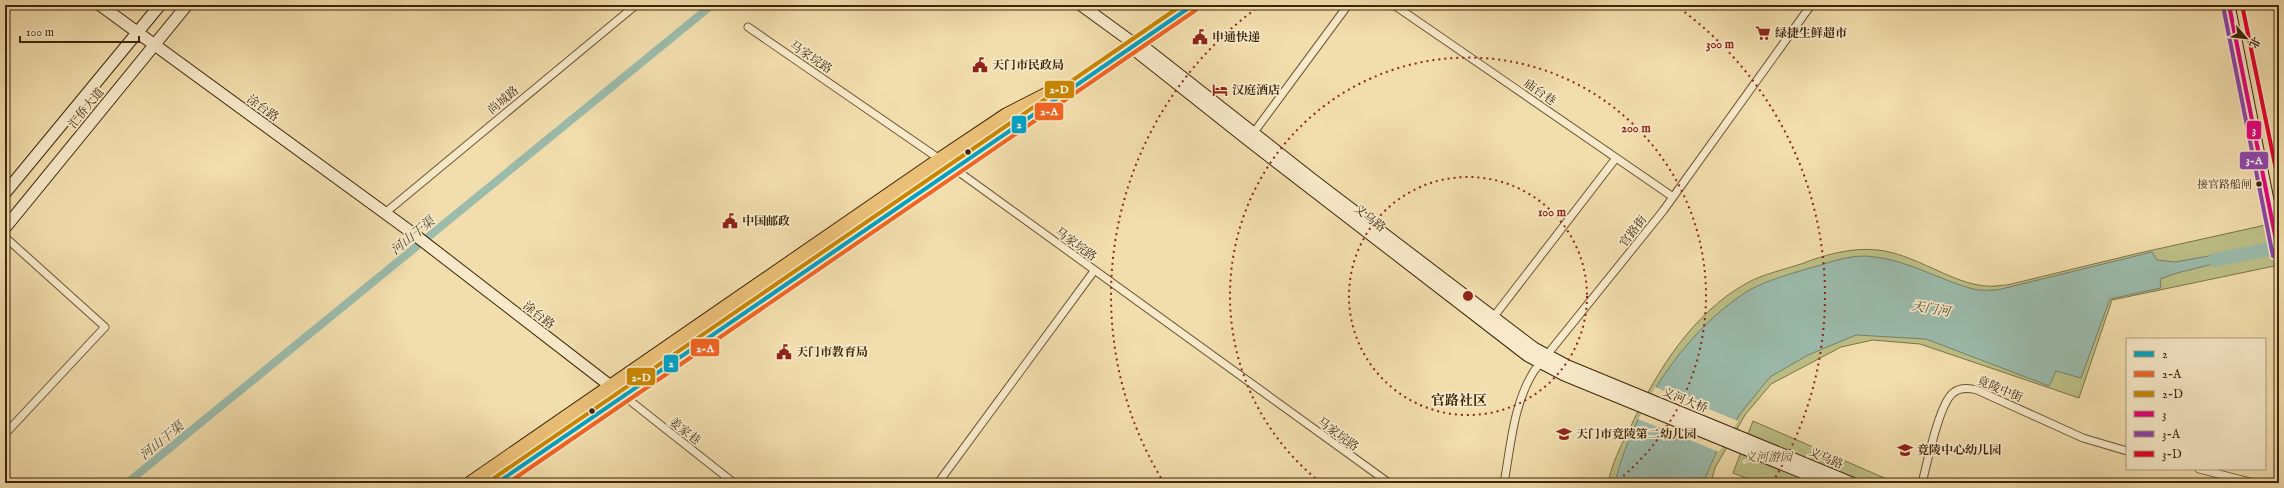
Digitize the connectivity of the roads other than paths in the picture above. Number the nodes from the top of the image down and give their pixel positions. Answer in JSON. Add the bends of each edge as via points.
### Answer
{"nodes":[{"id":1,"x":100,"y":5,"type":"edge"},
{"id":2,"x":160,"y":5,"type":"edge"},
{"id":3,"x":187,"y":5,"type":"edge"},
{"id":4,"x":636,"y":5,"type":"edge"},
{"id":5,"x":1081,"y":5,"type":"edge"},
{"id":6,"x":1178,"y":5,"type":"edge"},
{"id":7,"x":1193,"y":5,"type":"edge"},
{"id":8,"x":1348,"y":5,"type":"edge"},
{"id":9,"x":1394,"y":5,"type":"edge"},
{"id":10,"x":1811,"y":5,"type":"edge"},
{"id":11,"x":2229,"y":5,"type":"edge"},
{"id":12,"x":2236,"y":5,"type":"edge"},
{"id":13,"x":748,"y":27,"type":"dead end"},
{"id":14,"x":137,"y":32,"type":"junction"},
{"id":15,"x":1133,"y":44,"type":"junction"},
{"id":16,"x":154,"y":45,"type":"junction"},
{"id":17,"x":1251,"y":137,"type":"junction"},
{"id":18,"x":1616,"y":158,"type":"junction"},
{"id":19,"x":949,"y":166,"type":"junction"},
{"id":20,"x":5,"y":193,"type":"edge"},
{"id":21,"x":1672,"y":197,"type":"junction"},
{"id":22,"x":2275,"y":202,"type":"edge"},
{"id":23,"x":385,"y":213,"type":"junction"},
{"id":24,"x":2279,"y":214,"type":"edge"},
{"id":25,"x":5,"y":228,"type":"edge"},
{"id":26,"x":5,"y":237,"type":"edge"},
{"id":27,"x":839,"y":242,"type":"junction"},
{"id":28,"x":2279,"y":255,"type":"edge"},
{"id":29,"x":1094,"y":271,"type":"junction"},
{"id":30,"x":1490,"y":321,"type":"junction"},
{"id":31,"x":1543,"y":359,"type":"junction"},
{"id":32,"x":1614,"y":390,"type":"joint"},
{"id":33,"x":620,"y":393,"type":"junction"},
{"id":34,"x":5,"y":434,"type":"edge"},
{"id":35,"x":1743,"y":443,"type":"junction"},
{"id":36,"x":2126,"y":451,"type":"edge"},
{"id":37,"x":2203,"y":470,"type":"edge"},
{"id":38,"x":471,"y":483,"type":"edge"},
{"id":39,"x":482,"y":483,"type":"edge"},
{"id":40,"x":497,"y":483,"type":"edge"},
{"id":41,"x":508,"y":483,"type":"edge"},
{"id":42,"x":734,"y":483,"type":"edge"},
{"id":43,"x":938,"y":483,"type":"edge"},
{"id":44,"x":1389,"y":483,"type":"edge"},
{"id":45,"x":1504,"y":483,"type":"edge"},
{"id":46,"x":1828,"y":483,"type":"edge"},
{"id":47,"x":1852,"y":483,"type":"edge"},
{"id":48,"x":1922,"y":483,"type":"edge"},
{"id":49,"x":2254,"y":483,"type":"edge"}],
"edges":[{"from":1,"to":14,"type":"main road","name":"涂台路"},
{"from":2,"to":14,"type":"main road","name":"汇侨大道"},
{"from":3,"to":16,"type":"main road","name":"汇侨大道"},
{"from":4,"to":23,"type":"street","name":"尚城路"},
{"from":5,"to":15,"type":"main road","name":"义乌路"},
{"from":6,"to":15,"type":"highway"},
{"from":7,"to":15,"type":"highway"},
{"from":8,"to":17,"type":"street"},
{"from":9,"to":18,"type":"street","name":"庙台巷"},
{"from":10,"to":21,"type":"street","name":"官路街"},
{"from":11,"to":22,"type":"main road"},
{"from":12,"to":22,"type":"main road"},
{"from":13,"to":19,"type":"street","name":"马家垸路"},
{"from":14,"to":16,"type":"main road","name":"涂台路"},
{"from":14,"to":20,"type":"main road","name":"汇侨大道"},
{"from":15,"to":17,"type":"main road","name":"义乌路"},
{"from":15,"to":19,"type":"highway"},
{"from":16,"to":23,"type":"main road","name":"涂台路"},
{"from":16,"to":25,"type":"main road","name":"汇侨大道"},
{"from":17,"to":30,"type":"main road","name":"义乌路"},
{"from":18,"to":21,"type":"street","name":"庙台巷"},
{"from":18,"to":30,"type":"street"},
{"from":19,"to":27,"type":"highway"},
{"from":19,"to":29,"type":"street","name":"马家垸路"},
{"from":21,"to":31,"type":"street","name":"官路街"},
{"from":22,"to":24,"type":"main road"},
{"from":22,"to":28,"type":"main road"},
{"from":23,"to":33,"type":"main road","name":"涂台路"},
{"from":26,"to":34,"type":"street","via":[[105,327]]},
{"from":27,"to":33,"type":"highway","via":[[714,337]]},
{"from":27,"to":33,"type":"highway","via":[[736,304]]},
{"from":29,"to":43,"type":"street"},
{"from":29,"to":44,"type":"street","name":"马家垸路"},
{"from":30,"to":31,"type":"main road","name":"义乌路"},
{"from":31,"to":32,"type":"main road","name":"义乌路"},
{"from":31,"to":45,"type":"street","name":"官路街","via":[[1527,383],[1517,408]]},
{"from":32,"to":35,"type":"main road","name":"义河大桥"},
{"from":33,"to":38,"type":"highway"},
{"from":33,"to":39,"type":"highway"},
{"from":33,"to":40,"type":"highway"},
{"from":33,"to":41,"type":"highway"},
{"from":33,"to":42,"type":"street","name":"姜家巷"},
{"from":35,"to":46,"type":"main road","name":"义乌路"},
{"from":35,"to":47,"type":"main road","name":"义乌路"},
{"from":36,"to":48,"type":"street","name":"竟陵中街","via":[[2083,438],[1977,390],[1964,389],[1954,392],[1947,403],[1935,433]]},
{"from":37,"to":49,"type":"street"}]}
